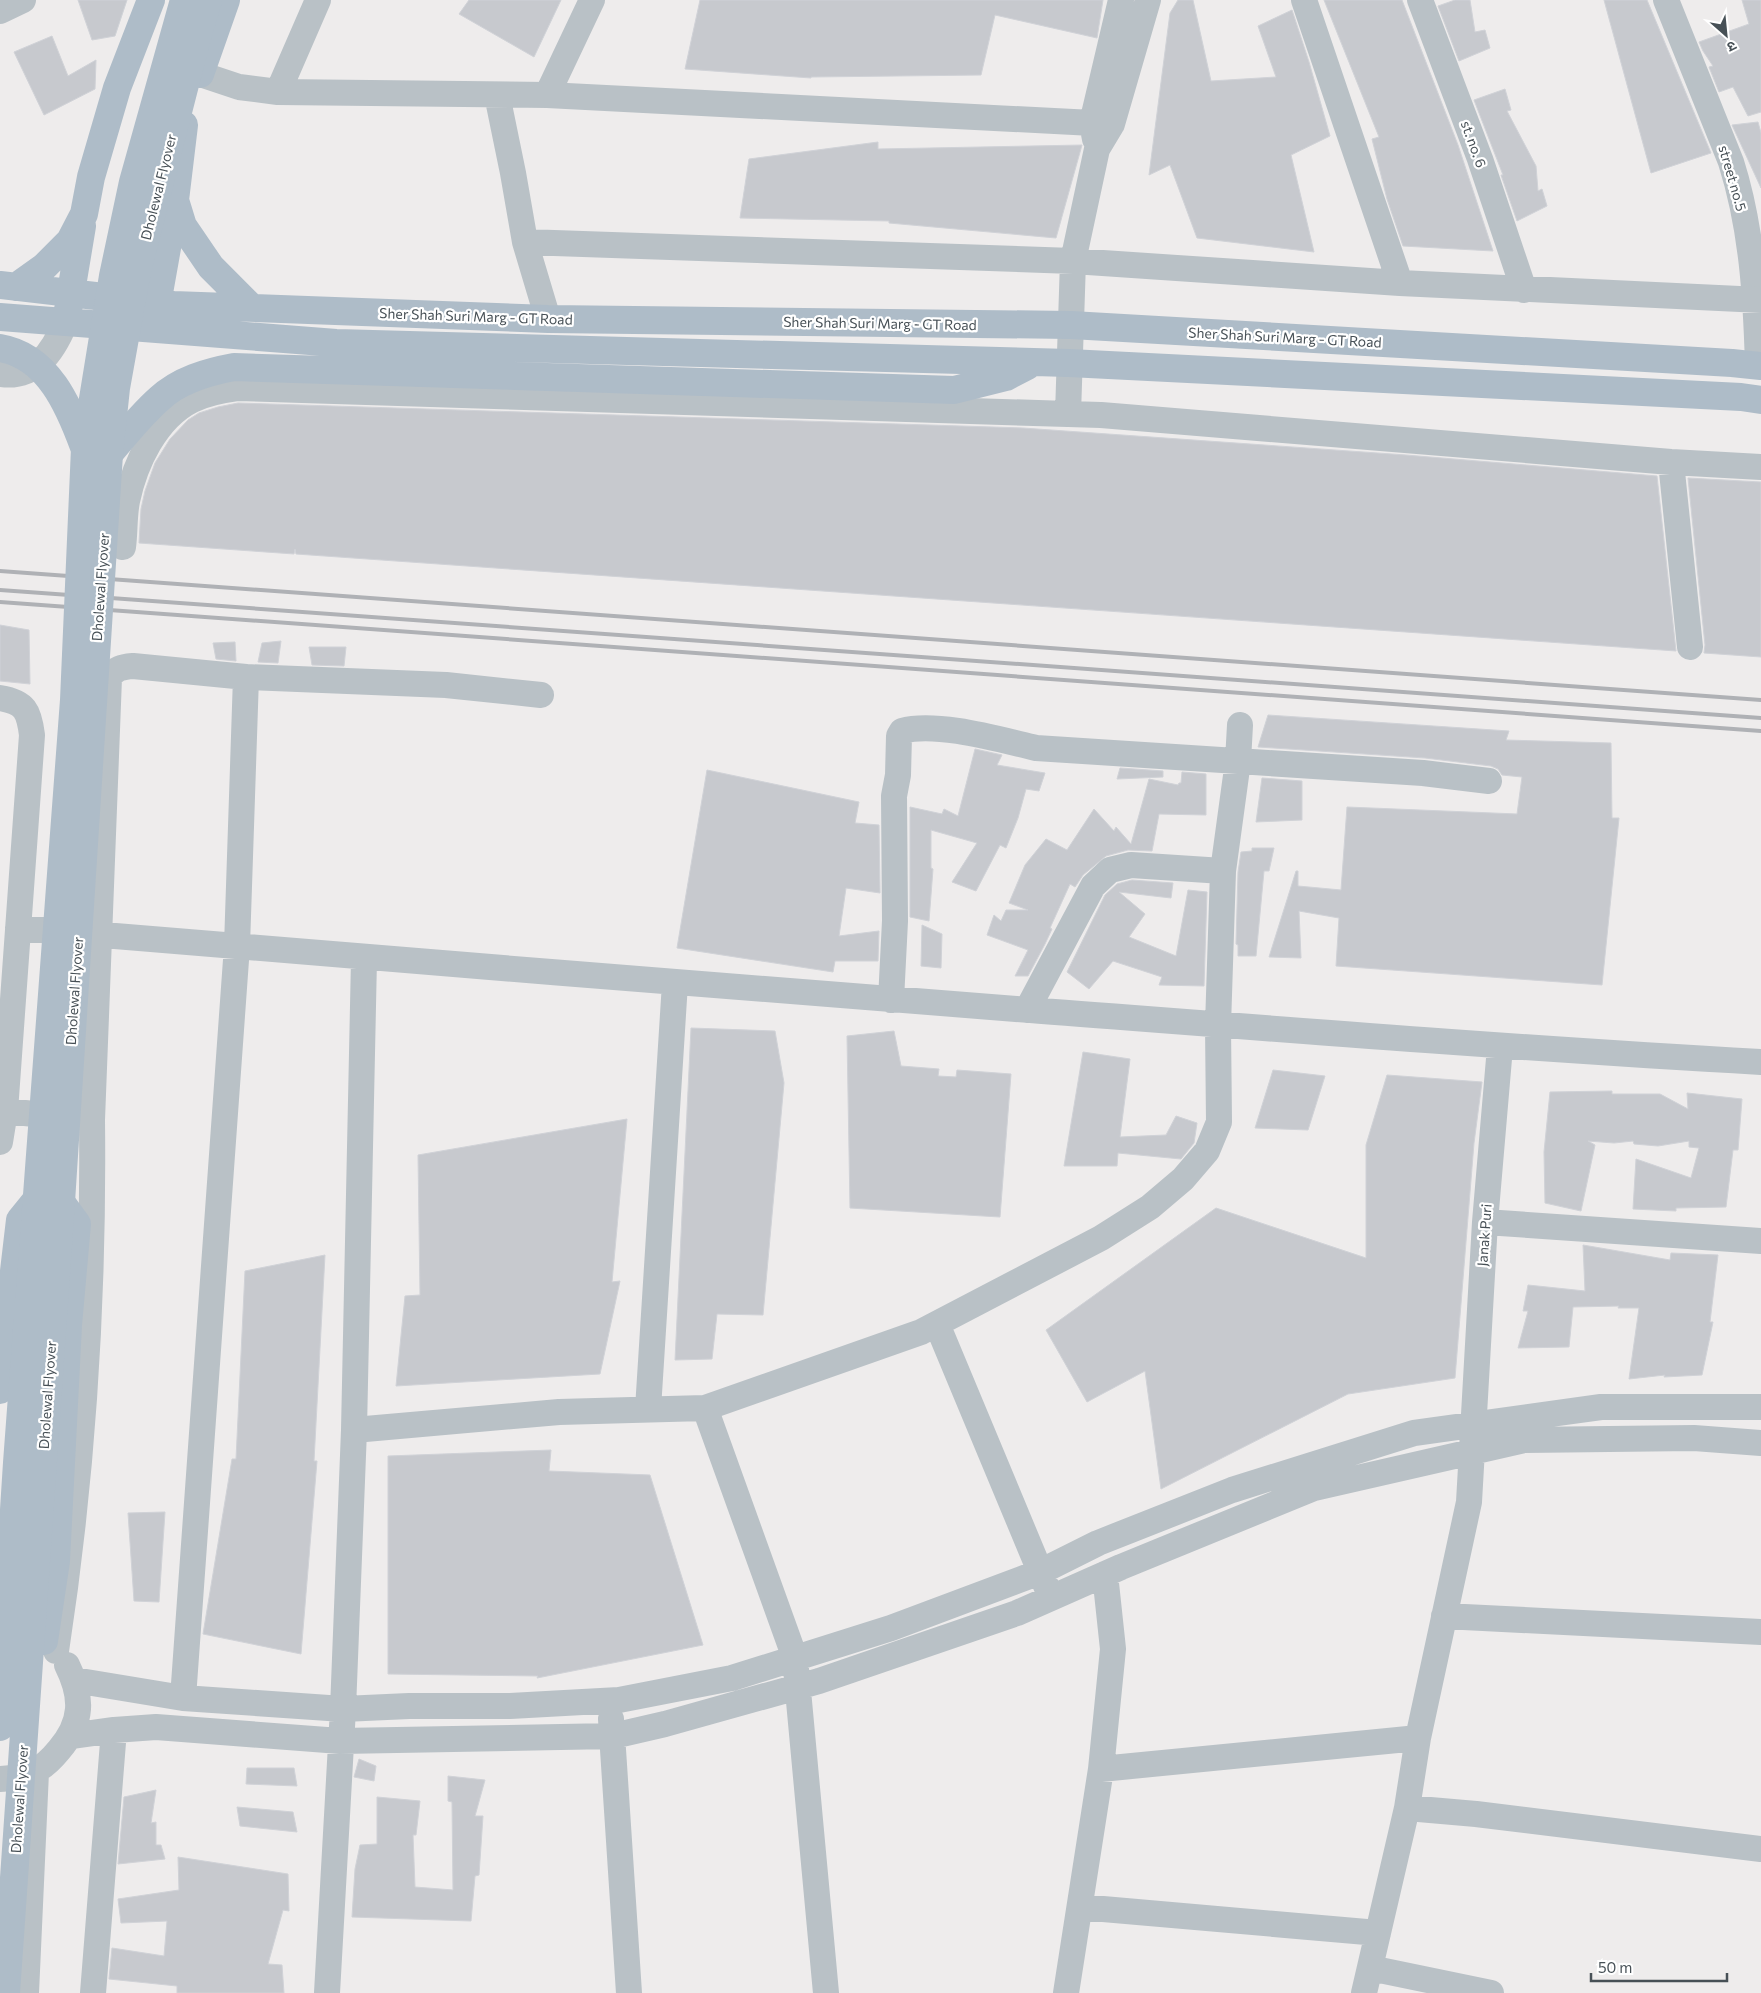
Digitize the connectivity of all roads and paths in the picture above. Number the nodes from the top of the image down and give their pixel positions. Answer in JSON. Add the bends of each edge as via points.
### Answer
{"nodes":[{"id":1,"x":23,"y":0,"type":"edge"},
{"id":2,"x":151,"y":0,"type":"edge"},
{"id":3,"x":184,"y":0,"type":"edge"},
{"id":4,"x":208,"y":0,"type":"edge"},
{"id":5,"x":226,"y":0,"type":"edge"},
{"id":6,"x":318,"y":0,"type":"edge"},
{"id":7,"x":592,"y":0,"type":"edge"},
{"id":8,"x":1122,"y":0,"type":"edge"},
{"id":9,"x":1148,"y":0,"type":"edge"},
{"id":10,"x":1304,"y":0,"type":"edge"},
{"id":11,"x":1420,"y":0,"type":"edge"},
{"id":12,"x":1666,"y":0,"type":"edge"},
{"id":13,"x":0,"y":11,"type":"edge"},
{"id":14,"x":200,"y":74,"type":"junction"},
{"id":15,"x":278,"y":92,"type":"junction"},
{"id":16,"x":497,"y":95,"type":"junction"},
{"id":17,"x":547,"y":95,"type":"junction"},
{"id":18,"x":1102,"y":123,"type":"junction"},
{"id":19,"x":175,"y":200,"type":"junction"},
{"id":20,"x":84,"y":214,"type":"junction"},
{"id":21,"x":525,"y":242,"type":"junction"},
{"id":22,"x":1073,"y":261,"type":"junction"},
{"id":23,"x":1400,"y":283,"type":"junction"},
{"id":24,"x":8,"y":286,"type":"edge"},
{"id":25,"x":1524,"y":290,"type":"junction"},
{"id":26,"x":71,"y":293,"type":"junction"},
{"id":27,"x":1758,"y":300,"type":"edge"},
{"id":28,"x":156,"y":303,"type":"junction"},
{"id":29,"x":252,"y":308,"type":"junction"},
{"id":30,"x":0,"y":317,"type":"edge"},
{"id":31,"x":548,"y":319,"type":"junction"},
{"id":32,"x":65,"y":323,"type":"junction"},
{"id":33,"x":1071,"y":325,"type":"junction"},
{"id":34,"x":152,"y":330,"type":"junction"},
{"id":35,"x":0,"y":348,"type":"edge"},
{"id":36,"x":1035,"y":362,"type":"junction"},
{"id":37,"x":1069,"y":363,"type":"junction"},
{"id":38,"x":1760,"y":366,"type":"edge"},
{"id":39,"x":0,"y":374,"type":"edge"},
{"id":40,"x":1761,"y":400,"type":"edge"},
{"id":41,"x":1068,"y":414,"type":"junction"},
{"id":42,"x":97,"y":451,"type":"junction"},
{"id":43,"x":1671,"y":462,"type":"junction"},
{"id":44,"x":1761,"y":467,"type":"edge"},
{"id":45,"x":123,"y":547,"type":"dead end"},
{"id":46,"x":1690,"y":647,"type":"dead end"},
{"id":47,"x":246,"y":677,"type":"junction"},
{"id":48,"x":541,"y":695,"type":"dead end"},
{"id":49,"x":0,"y":698,"type":"edge"},
{"id":50,"x":1240,"y":724,"type":"dead end"},
{"id":51,"x":1238,"y":761,"type":"junction"},
{"id":52,"x":1489,"y":782,"type":"dead end"},
{"id":53,"x":1223,"y":871,"type":"junction"},
{"id":54,"x":18,"y":928,"type":"junction"},
{"id":55,"x":99,"y":935,"type":"junction"},
{"id":56,"x":237,"y":946,"type":"junction"},
{"id":57,"x":364,"y":959,"type":"junction"},
{"id":58,"x":675,"y":983,"type":"junction"},
{"id":59,"x":892,"y":1000,"type":"junction"},
{"id":60,"x":1027,"y":1010,"type":"junction"},
{"id":61,"x":1218,"y":1026,"type":"junction"},
{"id":62,"x":1500,"y":1047,"type":"junction"},
{"id":63,"x":1761,"y":1062,"type":"edge"},
{"id":64,"x":3,"y":1111,"type":"edge"},
{"id":65,"x":92,"y":1120,"type":"junction"},
{"id":66,"x":0,"y":1142,"type":"edge"},
{"id":67,"x":49,"y":1200,"type":"junction"},
{"id":68,"x":1485,"y":1222,"type":"junction"},
{"id":69,"x":1761,"y":1241,"type":"edge"},
{"id":70,"x":937,"y":1324,"type":"junction"},
{"id":71,"x":0,"y":1390,"type":"edge"},
{"id":72,"x":1761,"y":1407,"type":"edge"},
{"id":73,"x":705,"y":1408,"type":"junction"},
{"id":74,"x":648,"y":1410,"type":"junction"},
{"id":75,"x":1472,"y":1424,"type":"junction"},
{"id":76,"x":354,"y":1430,"type":"junction"},
{"id":77,"x":1761,"y":1443,"type":"edge"},
{"id":78,"x":1471,"y":1452,"type":"junction"},
{"id":79,"x":1040,"y":1572,"type":"junction"},
{"id":80,"x":1105,"y":1574,"type":"junction"},
{"id":81,"x":1052,"y":1598,"type":"junction"},
{"id":82,"x":1444,"y":1616,"type":"junction"},
{"id":83,"x":0,"y":1629,"type":"edge"},
{"id":84,"x":1761,"y":1632,"type":"edge"},
{"id":85,"x":50,"y":1646,"type":"junction"},
{"id":86,"x":794,"y":1658,"type":"junction"},
{"id":87,"x":74,"y":1680,"type":"junction"},
{"id":88,"x":797,"y":1686,"type":"junction"},
{"id":89,"x":183,"y":1698,"type":"junction"},
{"id":90,"x":609,"y":1700,"type":"junction"},
{"id":91,"x":344,"y":1709,"type":"junction"},
{"id":92,"x":0,"y":1727,"type":"edge"},
{"id":93,"x":114,"y":1730,"type":"junction"},
{"id":94,"x":71,"y":1736,"type":"junction"},
{"id":95,"x":613,"y":1736,"type":"junction"},
{"id":96,"x":1418,"y":1738,"type":"junction"},
{"id":97,"x":340,"y":1741,"type":"junction"},
{"id":98,"x":1101,"y":1768,"type":"junction"},
{"id":99,"x":36,"y":1772,"type":"junction"},
{"id":100,"x":0,"y":1779,"type":"edge"},
{"id":101,"x":1407,"y":1808,"type":"junction"},
{"id":102,"x":1761,"y":1849,"type":"edge"},
{"id":103,"x":1080,"y":1907,"type":"junction"},
{"id":104,"x":1378,"y":1933,"type":"junction"},
{"id":105,"x":1370,"y":1968,"type":"junction"},
{"id":106,"x":6,"y":1993,"type":"edge"},
{"id":107,"x":26,"y":1993,"type":"edge"},
{"id":108,"x":93,"y":1993,"type":"edge"},
{"id":109,"x":326,"y":1993,"type":"edge"},
{"id":110,"x":629,"y":1993,"type":"edge"},
{"id":111,"x":826,"y":1993,"type":"edge"},
{"id":112,"x":1066,"y":1993,"type":"edge"},
{"id":113,"x":1364,"y":1993,"type":"edge"},
{"id":114,"x":1491,"y":1993,"type":"edge"}],
"edges":[{"from":1,"to":13,"type":"street"},
{"from":2,"to":20,"type":"main road","via":[[117,88],[91,177]]},
{"from":3,"to":42,"type":"main road","name":"Dholewal Flyover","bridge":true,"via":[[131,192],[112,276]]},
{"from":4,"to":42,"type":"main road","name":"Dholewal Flyover","bridge":true,"via":[[137,271],[116,388]]},
{"from":5,"to":14,"type":"main road"},
{"from":6,"to":15,"type":"street"},
{"from":7,"to":17,"type":"street"},
{"from":8,"to":18,"type":"street"},
{"from":9,"to":18,"type":"street"},
{"from":10,"to":23,"type":"street"},
{"from":11,"to":25,"type":"street","name":"st. no. 6","via":[[1480,159]]},
{"from":12,"to":27,"type":"street","name":"street no.5","via":[[1736,176]]},
{"from":14,"to":15,"type":"street","via":[[239,87]]},
{"from":14,"to":19,"type":"main road","via":[[183,128]]},
{"from":15,"to":16,"type":"street"},
{"from":16,"to":17,"type":"street"},
{"from":16,"to":21,"type":"street"},
{"from":17,"to":18,"type":"street"},
{"from":18,"to":22,"type":"street"},
{"from":19,"to":28,"type":"main road"},
{"from":19,"to":29,"type":"main road","via":[[183,226],[211,267]]},
{"from":20,"to":24,"type":"main road","via":[[70,241],[44,267]]},
{"from":20,"to":26,"type":"main road"},
{"from":21,"to":22,"type":"street"},
{"from":21,"to":31,"type":"street"},
{"from":22,"to":23,"type":"street"},
{"from":22,"to":33,"type":"street"},
{"from":23,"to":25,"type":"street"},
{"from":24,"to":26,"type":"main road","name":"Sher Shah Suri Marg - GT Road"},
{"from":25,"to":27,"type":"street"},
{"from":26,"to":28,"type":"main road","name":"Sher Shah Suri Marg - GT Road"},
{"from":26,"to":32,"type":"main road"},
{"from":27,"to":38,"type":"street","name":"street no.5"},
{"from":28,"to":29,"type":"main road","name":"Sher Shah Suri Marg - GT Road"},
{"from":28,"to":34,"type":"main road"},
{"from":29,"to":31,"type":"main road","name":"Sher Shah Suri Marg - GT Road"},
{"from":30,"to":32,"type":"main road"},
{"from":31,"to":33,"type":"main road","name":"Sher Shah Suri Marg - GT Road"},
{"from":32,"to":34,"type":"main road"},
{"from":32,"to":39,"type":"street","via":[[57,343],[44,361],[27,372],[9,376]]},
{"from":33,"to":37,"type":"street"},
{"from":33,"to":38,"type":"main road","name":"Sher Shah Suri Marg - GT Road"},
{"from":34,"to":36,"type":"main road","via":[[336,343]]},
{"from":35,"to":42,"type":"main road","bridge":true,"via":[[34,363],[54,385]]},
{"from":36,"to":37,"type":"main road"},
{"from":36,"to":42,"type":"main road","via":[[1006,377],[954,390],[234,367],[184,382]]},
{"from":37,"to":40,"type":"main road"},
{"from":37,"to":41,"type":"street"},
{"from":41,"to":43,"type":"street"},
{"from":41,"to":45,"type":"street","via":[[237,388],[193,399],[164,422],[136,467],[127,502]]},
{"from":42,"to":67,"type":"main road","name":"Dholewal Flyover","bridge":true,"via":[[74,700]]},
{"from":43,"to":44,"type":"street"},
{"from":43,"to":46,"type":"street"},
{"from":47,"to":48,"type":"street","via":[[446,685]]},
{"from":47,"to":55,"type":"street","via":[[133,666],[112,672],[109,678]]},
{"from":47,"to":56,"type":"street"},
{"from":49,"to":54,"type":"street","via":[[19,704],[26,710],[32,735]]},
{"from":50,"to":51,"type":"street"},
{"from":51,"to":52,"type":"street","via":[[1423,773]]},
{"from":51,"to":53,"type":"street"},
{"from":51,"to":59,"type":"street","via":[[1036,748],[973,732],[902,731],[894,796]]},
{"from":53,"to":60,"type":"street","via":[[1131,865],[1110,870],[1093,886]]},
{"from":53,"to":61,"type":"street"},
{"from":54,"to":55,"type":"street"},
{"from":54,"to":64,"type":"street"},
{"from":55,"to":56,"type":"street"},
{"from":55,"to":65,"type":"street"},
{"from":56,"to":57,"type":"street"},
{"from":56,"to":89,"type":"street"},
{"from":57,"to":58,"type":"street"},
{"from":57,"to":76,"type":"street"},
{"from":58,"to":59,"type":"street"},
{"from":58,"to":74,"type":"street"},
{"from":59,"to":60,"type":"street"},
{"from":60,"to":61,"type":"street"},
{"from":61,"to":62,"type":"street"},
{"from":61,"to":70,"type":"street","via":[[1219,1122],[1207,1151],[1183,1179],[1150,1207],[1101,1238]]},
{"from":62,"to":63,"type":"street"},
{"from":62,"to":68,"type":"street","name":"Janak Puri"},
{"from":64,"to":65,"type":"street"},
{"from":64,"to":66,"type":"street"},
{"from":65,"to":85,"type":"street","via":[[87,1376],[69,1567]]},
{"from":67,"to":71,"type":"main road","via":[[20,1220]]},
{"from":67,"to":85,"type":"main road","via":[[77,1224],[68,1325]]},
{"from":67,"to":92,"type":"main road","name":"Dholewal Flyover","bridge":true,"via":[[17,1464]]},
{"from":67,"to":106,"type":"main road","name":"Dholewal Flyover","bridge":true},
{"from":68,"to":69,"type":"street"},
{"from":68,"to":75,"type":"street","name":"Janak Puri"},
{"from":70,"to":73,"type":"street"},
{"from":70,"to":79,"type":"street"},
{"from":72,"to":75,"type":"street","via":[[1601,1407]]},
{"from":73,"to":74,"type":"street"},
{"from":73,"to":86,"type":"street"},
{"from":74,"to":76,"type":"street","via":[[559,1412]]},
{"from":75,"to":78,"type":"street","name":"Janak Puri"},
{"from":75,"to":79,"type":"street","via":[[1414,1434],[1232,1490],[1098,1543]]},
{"from":76,"to":91,"type":"street"},
{"from":77,"to":78,"type":"street","via":[[1694,1438],[1524,1440]]},
{"from":78,"to":80,"type":"street","via":[[1314,1488]]},
{"from":78,"to":82,"type":"street","name":"Janak Puri","via":[[1468,1502]]},
{"from":79,"to":81,"type":"street"},
{"from":79,"to":86,"type":"street","via":[[891,1628]]},
{"from":80,"to":81,"type":"street"},
{"from":80,"to":98,"type":"street","via":[[1113,1649]]},
{"from":81,"to":88,"type":"street"},
{"from":82,"to":84,"type":"street"},
{"from":82,"to":96,"type":"street","name":"Janak Puri"},
{"from":83,"to":85,"type":"street","via":[[23,1632]]},
{"from":85,"to":87,"type":"street","via":[[67,1664]]},
{"from":86,"to":88,"type":"street"},
{"from":86,"to":90,"type":"street","via":[[732,1678]]},
{"from":87,"to":89,"type":"street"},
{"from":87,"to":94,"type":"street","via":[[77,1718]]},
{"from":88,"to":95,"type":"street"},
{"from":88,"to":111,"type":"street"},
{"from":89,"to":91,"type":"street"},
{"from":90,"to":91,"type":"street","via":[[510,1706]]},
{"from":90,"to":95,"type":"street"},
{"from":91,"to":97,"type":"street"},
{"from":93,"to":94,"type":"street"},
{"from":93,"to":97,"type":"street","via":[[156,1727]]},
{"from":93,"to":108,"type":"street"},
{"from":94,"to":99,"type":"street"},
{"from":95,"to":97,"type":"street"},
{"from":95,"to":110,"type":"street"},
{"from":96,"to":98,"type":"street"},
{"from":96,"to":101,"type":"street","name":"Janak Puri"},
{"from":97,"to":109,"type":"street"},
{"from":98,"to":103,"type":"street"},
{"from":99,"to":100,"type":"street","via":[[16,1779]]},
{"from":99,"to":107,"type":"street"},
{"from":101,"to":102,"type":"street"},
{"from":101,"to":104,"type":"street","name":"Janak Puri"},
{"from":103,"to":104,"type":"street"},
{"from":103,"to":112,"type":"street"},
{"from":104,"to":105,"type":"street","name":"Janak Puri"},
{"from":105,"to":113,"type":"street","name":"Janak Puri"},
{"from":105,"to":114,"type":"street"}]}
